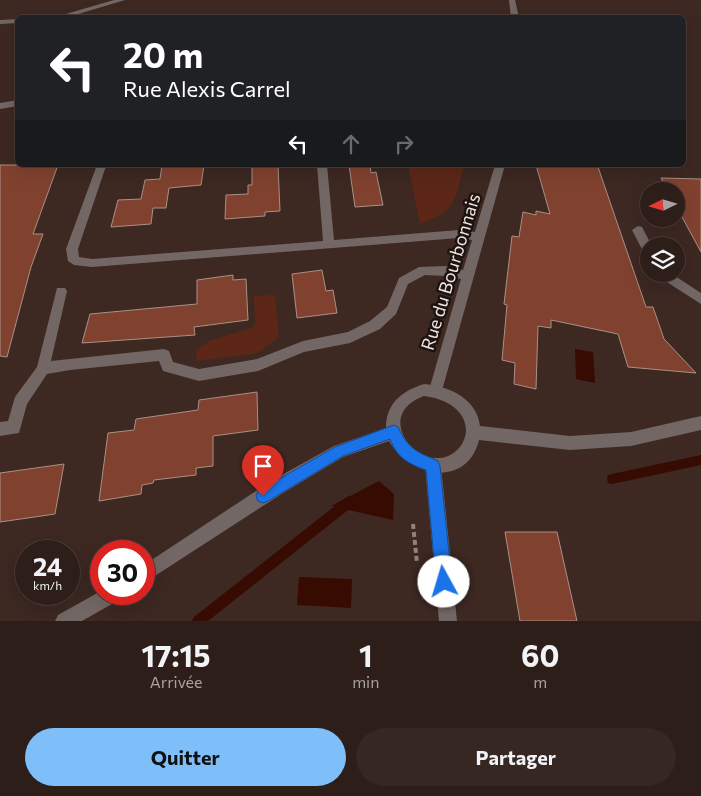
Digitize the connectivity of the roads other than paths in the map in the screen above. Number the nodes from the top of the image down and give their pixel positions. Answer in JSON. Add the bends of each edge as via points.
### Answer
{"nodes":[{"id":1,"x":122,"y":0,"type":"edge"},
{"id":2,"x":512,"y":0,"type":"edge"},
{"id":3,"x":66,"y":15,"type":"edge"},
{"id":4,"x":514,"y":15,"type":"edge"},
{"id":5,"x":15,"y":21,"type":"edge"},
{"id":6,"x":0,"y":22,"type":"edge"},
{"id":7,"x":15,"y":104,"type":"edge"},
{"id":8,"x":0,"y":106,"type":"edge"},
{"id":9,"x":101,"y":167,"type":"edge"},
{"id":10,"x":322,"y":167,"type":"edge"},
{"id":11,"x":499,"y":167,"type":"edge"},
{"id":12,"x":638,"y":230,"type":"dead end"},
{"id":13,"x":480,"y":237,"type":"junction"},
{"id":14,"x":642,"y":237,"type":"edge"},
{"id":15,"x":329,"y":245,"type":"junction"},
{"id":16,"x":468,"y":276,"type":"junction"},
{"id":17,"x":675,"y":282,"type":"edge"},
{"id":18,"x":61,"y":291,"type":"dead end"},
{"id":19,"x":701,"y":300,"type":"edge"},
{"id":20,"x":43,"y":369,"type":"junction"},
{"id":21,"x":436,"y":390,"type":"junction"},
{"id":22,"x":701,"y":423,"type":"edge"},
{"id":23,"x":0,"y":429,"type":"edge"},
{"id":24,"x":394,"y":432,"type":"junction"},
{"id":25,"x":473,"y":432,"type":"junction"},
{"id":26,"x":433,"y":466,"type":"junction"},
{"id":27,"x":155,"y":568,"type":"edge"},
{"id":28,"x":93,"y":605,"type":"edge"},
{"id":29,"x":64,"y":621,"type":"edge"},
{"id":30,"x":448,"y":621,"type":"edge"}],
"edges":[{"from":1,"to":3,"type":"street"},
{"from":2,"to":4,"type":"street"},
{"from":5,"to":6,"type":"street"},
{"from":7,"to":8,"type":"street"},
{"from":9,"to":15,"type":"street","via":[[72,249],[74,261],[92,264]]},
{"from":10,"to":15,"type":"street"},
{"from":11,"to":13,"type":"street","name":"Rue du Bourbonnais"},
{"from":12,"to":14,"type":"street"},
{"from":13,"to":15,"type":"street","via":[[459,234]]},
{"from":13,"to":16,"type":"street","name":"Rue du Bourbonnais"},
{"from":16,"to":20,"type":"street","via":[[424,270],[403,281],[392,310],[375,325],[350,337],[303,347],[258,364],[199,375],[168,367],[164,355]]},
{"from":16,"to":21,"type":"street","name":"Rue du Bourbonnais"},
{"from":17,"to":19,"type":"street"},
{"from":18,"to":20,"type":"street"},
{"from":20,"to":23,"type":"street","via":[[20,402],[14,428]]},
{"from":21,"to":24,"type":"street","via":[[413,393],[404,400],[396,408]]},
{"from":21,"to":25,"type":"street","via":[[458,400],[466,409]]},
{"from":22,"to":25,"type":"street","via":[[631,439],[570,443]]},
{"from":24,"to":26,"type":"street","via":[[397,442],[412,458]]},
{"from":24,"to":27,"type":"street","via":[[339,451],[277,487]]},
{"from":25,"to":26,"type":"street","via":[[471,443],[457,460]]},
{"from":26,"to":30,"type":"street"},
{"from":28,"to":29,"type":"street"}]}
